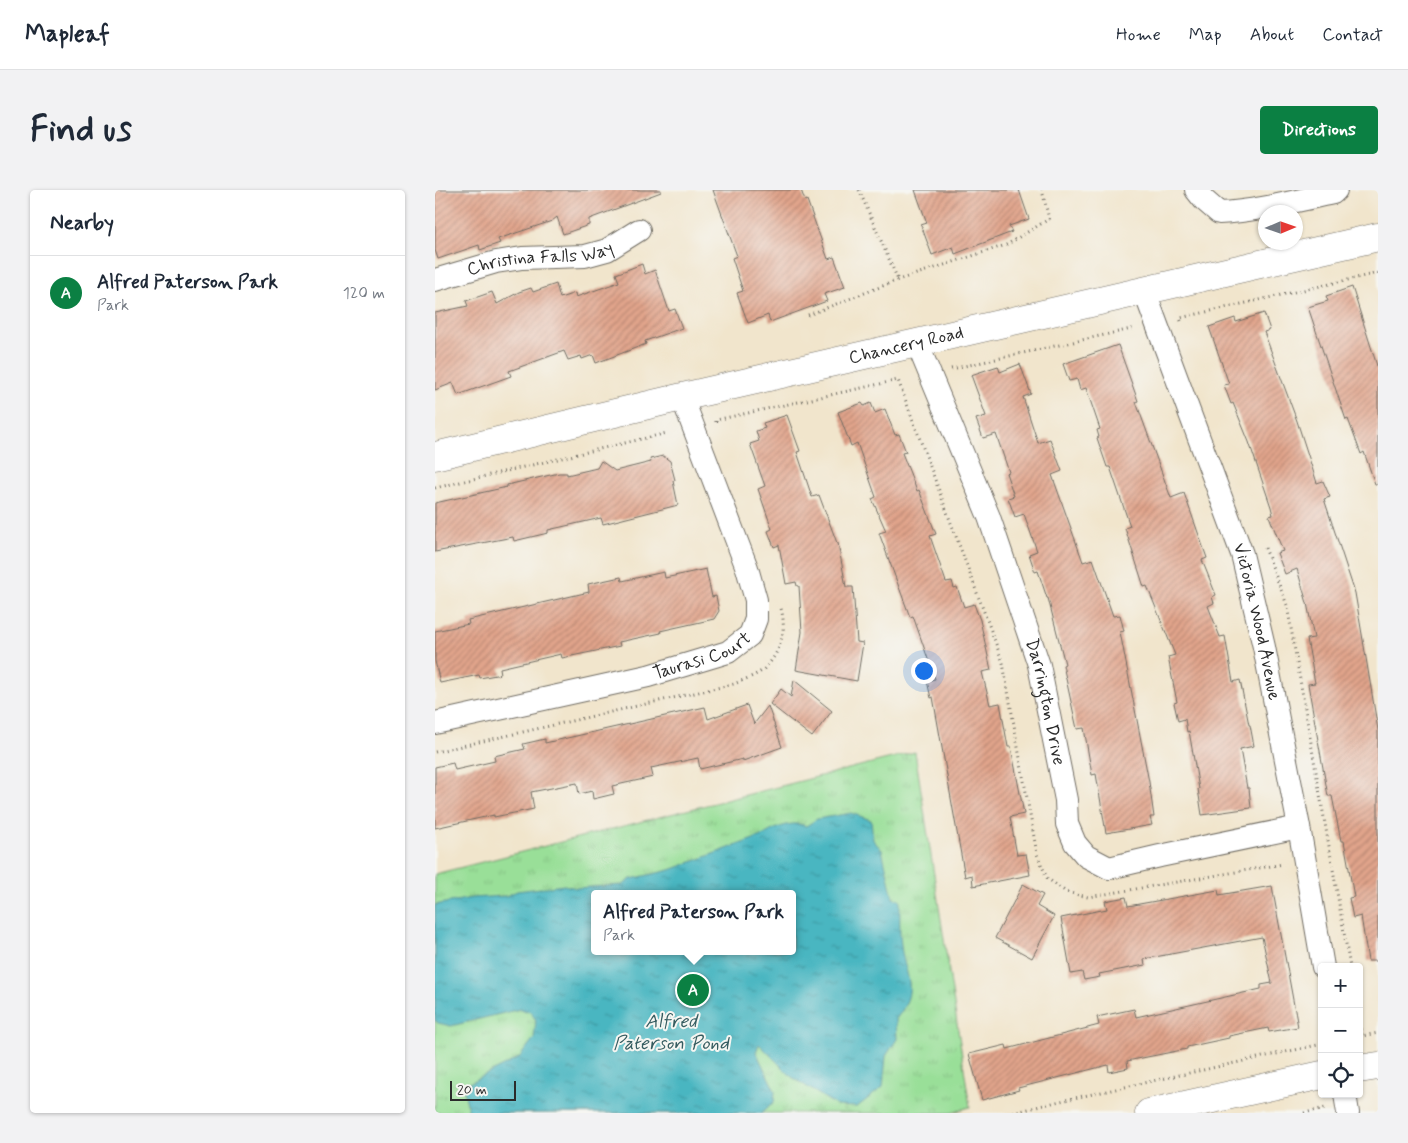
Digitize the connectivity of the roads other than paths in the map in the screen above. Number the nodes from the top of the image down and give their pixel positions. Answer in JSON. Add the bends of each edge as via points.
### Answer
{"nodes":[{"id":1,"x":1196,"y":190,"type":"edge"},
{"id":2,"x":1336,"y":190,"type":"edge"},
{"id":3,"x":639,"y":230,"type":"dead end"},
{"id":4,"x":1378,"y":237,"type":"edge"},
{"id":5,"x":435,"y":280,"type":"edge"},
{"id":6,"x":1144,"y":290,"type":"junction"},
{"id":7,"x":917,"y":344,"type":"junction"},
{"id":8,"x":682,"y":397,"type":"junction"},
{"id":9,"x":435,"y":456,"type":"edge"},
{"id":10,"x":435,"y":723,"type":"edge"},
{"id":11,"x":1299,"y":827,"type":"junction"},
{"id":12,"x":1322,"y":963,"type":"edge"},
{"id":13,"x":1378,"y":1066,"type":"edge"},
{"id":14,"x":1363,"y":1068,"type":"edge"},
{"id":15,"x":1318,"y":1076,"type":"edge"},
{"id":16,"x":1346,"y":1098,"type":"edge"},
{"id":17,"x":1149,"y":1113,"type":"edge"},
{"id":18,"x":1348,"y":1113,"type":"edge"}],
"edges":[{"from":1,"to":2,"type":"street","via":[[1219,213],[1278,205]]},
{"from":3,"to":5,"type":"street","name":"Christina Falls Way","via":[[607,250],[585,256],[497,262]]},
{"from":4,"to":6,"type":"street","name":"Chancery Road"},
{"from":6,"to":7,"type":"street","name":"Chancery Road"},
{"from":6,"to":11,"type":"street","name":"Victoria Wood Avenue","via":[[1242,554],[1264,647]]},
{"from":7,"to":8,"type":"street","name":"Chancery Road"},
{"from":7,"to":11,"type":"street","name":"Darrington Drive","via":[[989,517],[1039,665],[1066,800],[1067,824],[1075,843],[1086,856],[1109,868]]},
{"from":8,"to":9,"type":"street","name":"Chancery Road"},
{"from":8,"to":10,"type":"street","name":"Taurasi Court","via":[[747,568],[756,600],[757,619],[750,635],[728,652],[648,676]]},
{"from":11,"to":12,"type":"street","name":"Victoria Wood Avenue"},
{"from":13,"to":14,"type":"street"},
{"from":15,"to":17,"type":"street"},
{"from":16,"to":18,"type":"street"}]}
